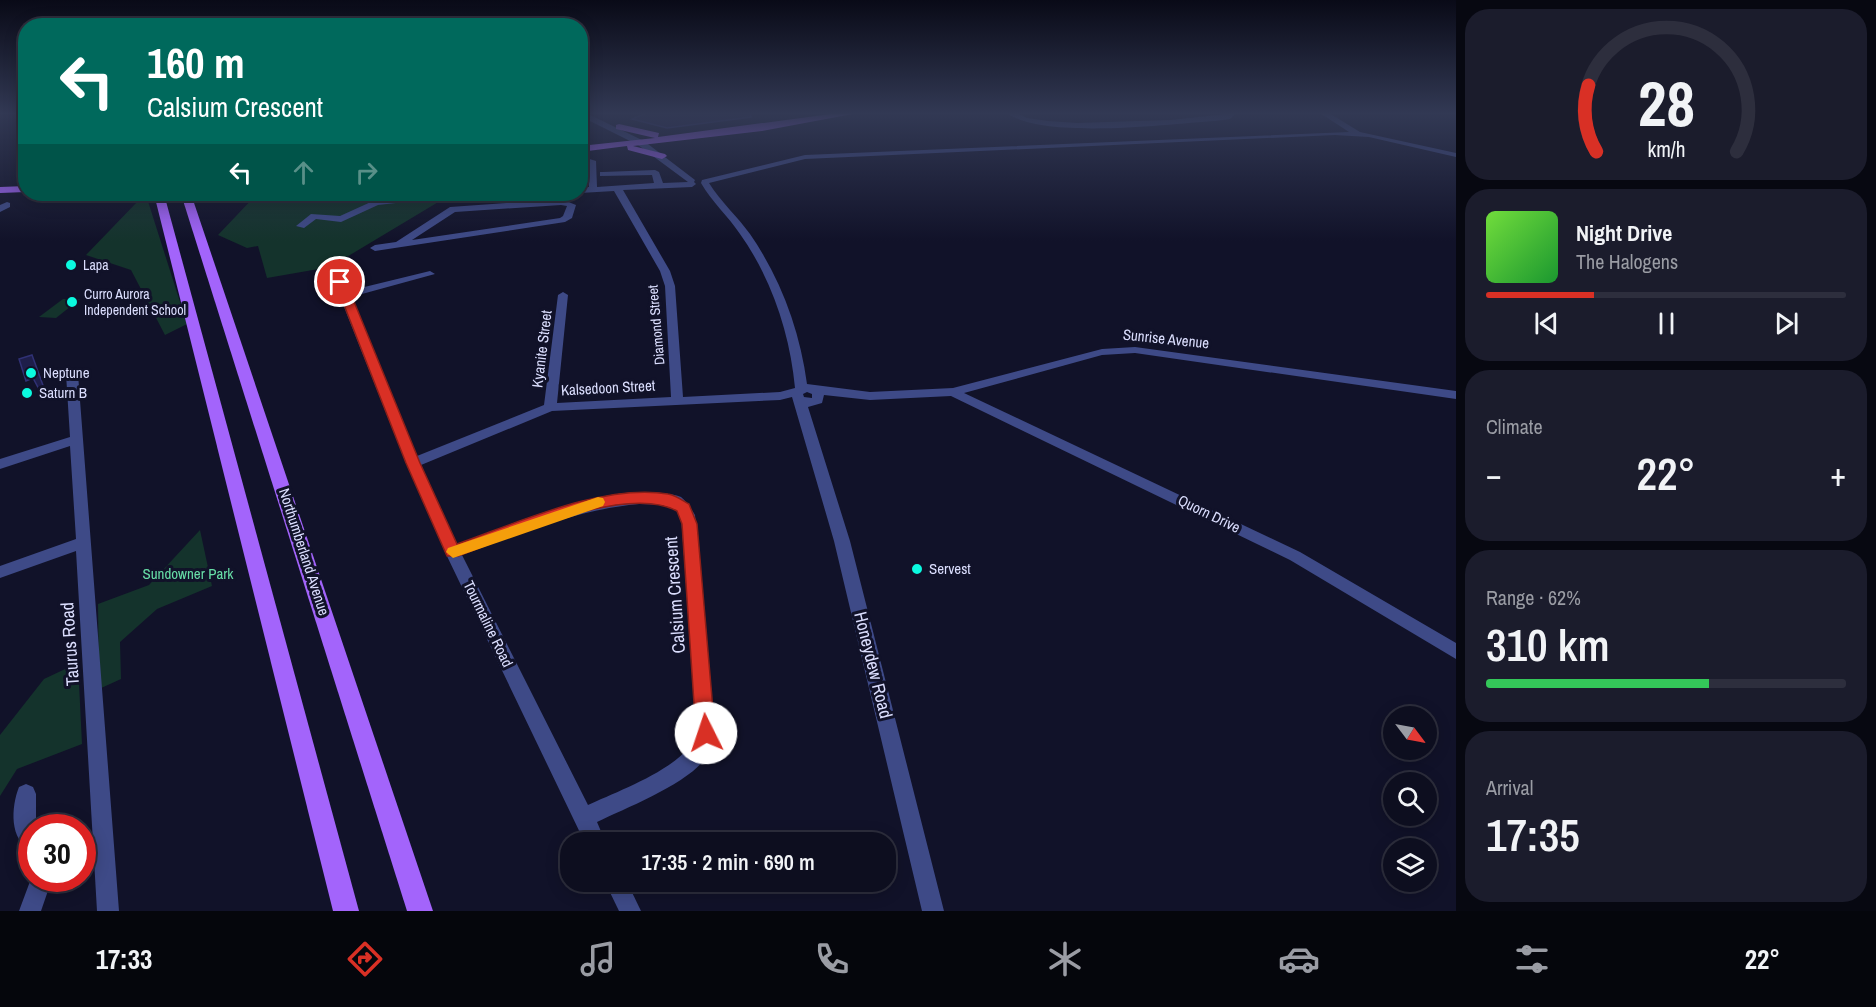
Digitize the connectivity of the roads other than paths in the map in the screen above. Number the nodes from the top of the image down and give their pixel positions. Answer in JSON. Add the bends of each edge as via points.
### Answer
{"nodes":[{"id":1,"x":664,"y":156,"type":"edge"},
{"id":2,"x":842,"y":156,"type":"edge"},
{"id":3,"x":588,"y":159,"type":"edge"},
{"id":4,"x":588,"y":171,"type":"edge"},
{"id":5,"x":592,"y":172,"type":"junction"},
{"id":6,"x":588,"y":174,"type":"edge"},
{"id":7,"x":603,"y":174,"type":"dead end"},
{"id":8,"x":18,"y":181,"type":"edge"},
{"id":9,"x":697,"y":181,"type":"junction"},
{"id":10,"x":0,"y":182,"type":"edge"},
{"id":11,"x":659,"y":185,"type":"junction"},
{"id":12,"x":617,"y":188,"type":"junction"},
{"id":13,"x":18,"y":189,"type":"edge"},
{"id":14,"x":588,"y":189,"type":"edge"},
{"id":15,"x":593,"y":189,"type":"junction"},
{"id":16,"x":0,"y":190,"type":"edge"},
{"id":17,"x":159,"y":201,"type":"edge"},
{"id":18,"x":192,"y":201,"type":"edge"},
{"id":19,"x":385,"y":201,"type":"edge"},
{"id":20,"x":462,"y":201,"type":"edge"},
{"id":21,"x":461,"y":208,"type":"junction"},
{"id":22,"x":302,"y":226,"type":"dead end"},
{"id":23,"x":399,"y":244,"type":"junction"},
{"id":24,"x":375,"y":248,"type":"dead end"},
{"id":25,"x":334,"y":268,"type":"dead end"},
{"id":26,"x":430,"y":274,"type":"dead end"},
{"id":27,"x":347,"y":295,"type":"junction"},
{"id":28,"x":563,"y":295,"type":"dead end"},
{"id":29,"x":72,"y":374,"type":"dead end"},
{"id":30,"x":953,"y":392,"type":"junction"},
{"id":31,"x":807,"y":395,"type":"junction"},
{"id":32,"x":1456,"y":395,"type":"edge"},
{"id":33,"x":676,"y":401,"type":"junction"},
{"id":34,"x":550,"y":407,"type":"junction"},
{"id":35,"x":77,"y":439,"type":"junction"},
{"id":36,"x":413,"y":463,"type":"junction"},
{"id":37,"x":0,"y":464,"type":"edge"},
{"id":38,"x":82,"y":543,"type":"junction"},
{"id":39,"x":453,"y":552,"type":"junction"},
{"id":40,"x":0,"y":572,"type":"edge"},
{"id":41,"x":1456,"y":652,"type":"edge"},
{"id":42,"x":26,"y":794,"type":"dead end"},
{"id":43,"x":25,"y":814,"type":"edge"},
{"id":44,"x":584,"y":818,"type":"junction"},
{"id":45,"x":591,"y":832,"type":"edge"},
{"id":46,"x":37,"y":892,"type":"edge"},
{"id":47,"x":621,"y":892,"type":"edge"},
{"id":48,"x":30,"y":911,"type":"edge"},
{"id":49,"x":108,"y":911,"type":"edge"},
{"id":50,"x":346,"y":911,"type":"edge"},
{"id":51,"x":420,"y":911,"type":"edge"},
{"id":52,"x":630,"y":911,"type":"edge"},
{"id":53,"x":933,"y":911,"type":"edge"}],
"edges":[{"from":1,"to":9,"type":"street"},
{"from":2,"to":9,"type":"street","via":[[805,157]]},
{"from":3,"to":5,"type":"street"},
{"from":4,"to":5,"type":"street"},
{"from":5,"to":6,"type":"street"},
{"from":5,"to":15,"type":"street"},
{"from":7,"to":11,"type":"street","via":[[655,172]]},
{"from":8,"to":10,"type":"main road"},
{"from":9,"to":11,"type":"street"},
{"from":9,"to":31,"type":"street","via":[[745,234],[766,270],[783,311]]},
{"from":11,"to":12,"type":"street"},
{"from":12,"to":15,"type":"street"},
{"from":12,"to":33,"type":"street","name":"Diamond Street","via":[[670,286]]},
{"from":13,"to":16,"type":"main road"},
{"from":14,"to":15,"type":"street"},
{"from":17,"to":50,"type":"main road"},
{"from":18,"to":51,"type":"main road","name":"Northumberland Avenue"},
{"from":19,"to":22,"type":"street","via":[[341,219],[314,216]]},
{"from":20,"to":21,"type":"street"},
{"from":21,"to":23,"type":"street","via":[[438,217]]},
{"from":21,"to":23,"type":"street","via":[[566,202],[572,206],[562,220]]},
{"from":23,"to":24,"type":"street"},
{"from":25,"to":27,"type":"street","name":"Tourmaline Road"},
{"from":26,"to":27,"type":"street"},
{"from":27,"to":36,"type":"street","name":"Tourmaline Road"},
{"from":28,"to":34,"type":"street","name":"Kyanite Street"},
{"from":29,"to":35,"type":"street","name":"Taurus Road"},
{"from":30,"to":31,"type":"street","name":"Sunrise Avenue"},
{"from":30,"to":32,"type":"street","name":"Sunrise Avenue","via":[[1118,350]]},
{"from":30,"to":41,"type":"street","name":"Quorn Drive","via":[[1295,556]]},
{"from":31,"to":33,"type":"street","name":"Kalsedoon Street"},
{"from":31,"to":53,"type":"street","name":"Honeydew Road","via":[[808,421],[842,541]]},
{"from":33,"to":34,"type":"street","name":"Kalsedoon Street"},
{"from":34,"to":36,"type":"street","name":"Kalsedoon Street"},
{"from":35,"to":37,"type":"street"},
{"from":35,"to":38,"type":"street","name":"Taurus Road"},
{"from":36,"to":39,"type":"street","name":"Tourmaline Road"},
{"from":38,"to":40,"type":"street"},
{"from":38,"to":49,"type":"street","name":"Taurus Road"},
{"from":39,"to":44,"type":"street","name":"Tourmaline Road"},
{"from":39,"to":44,"type":"street","name":"Calsium Crescent","via":[[607,500],[667,499],[676,501],[688,515],[706,733],[703,744],[690,761],[674,771]]},
{"from":42,"to":43,"type":"street"},
{"from":44,"to":45,"type":"street","name":"Tourmaline Road"},
{"from":46,"to":48,"type":"street"},
{"from":47,"to":52,"type":"street"}]}
